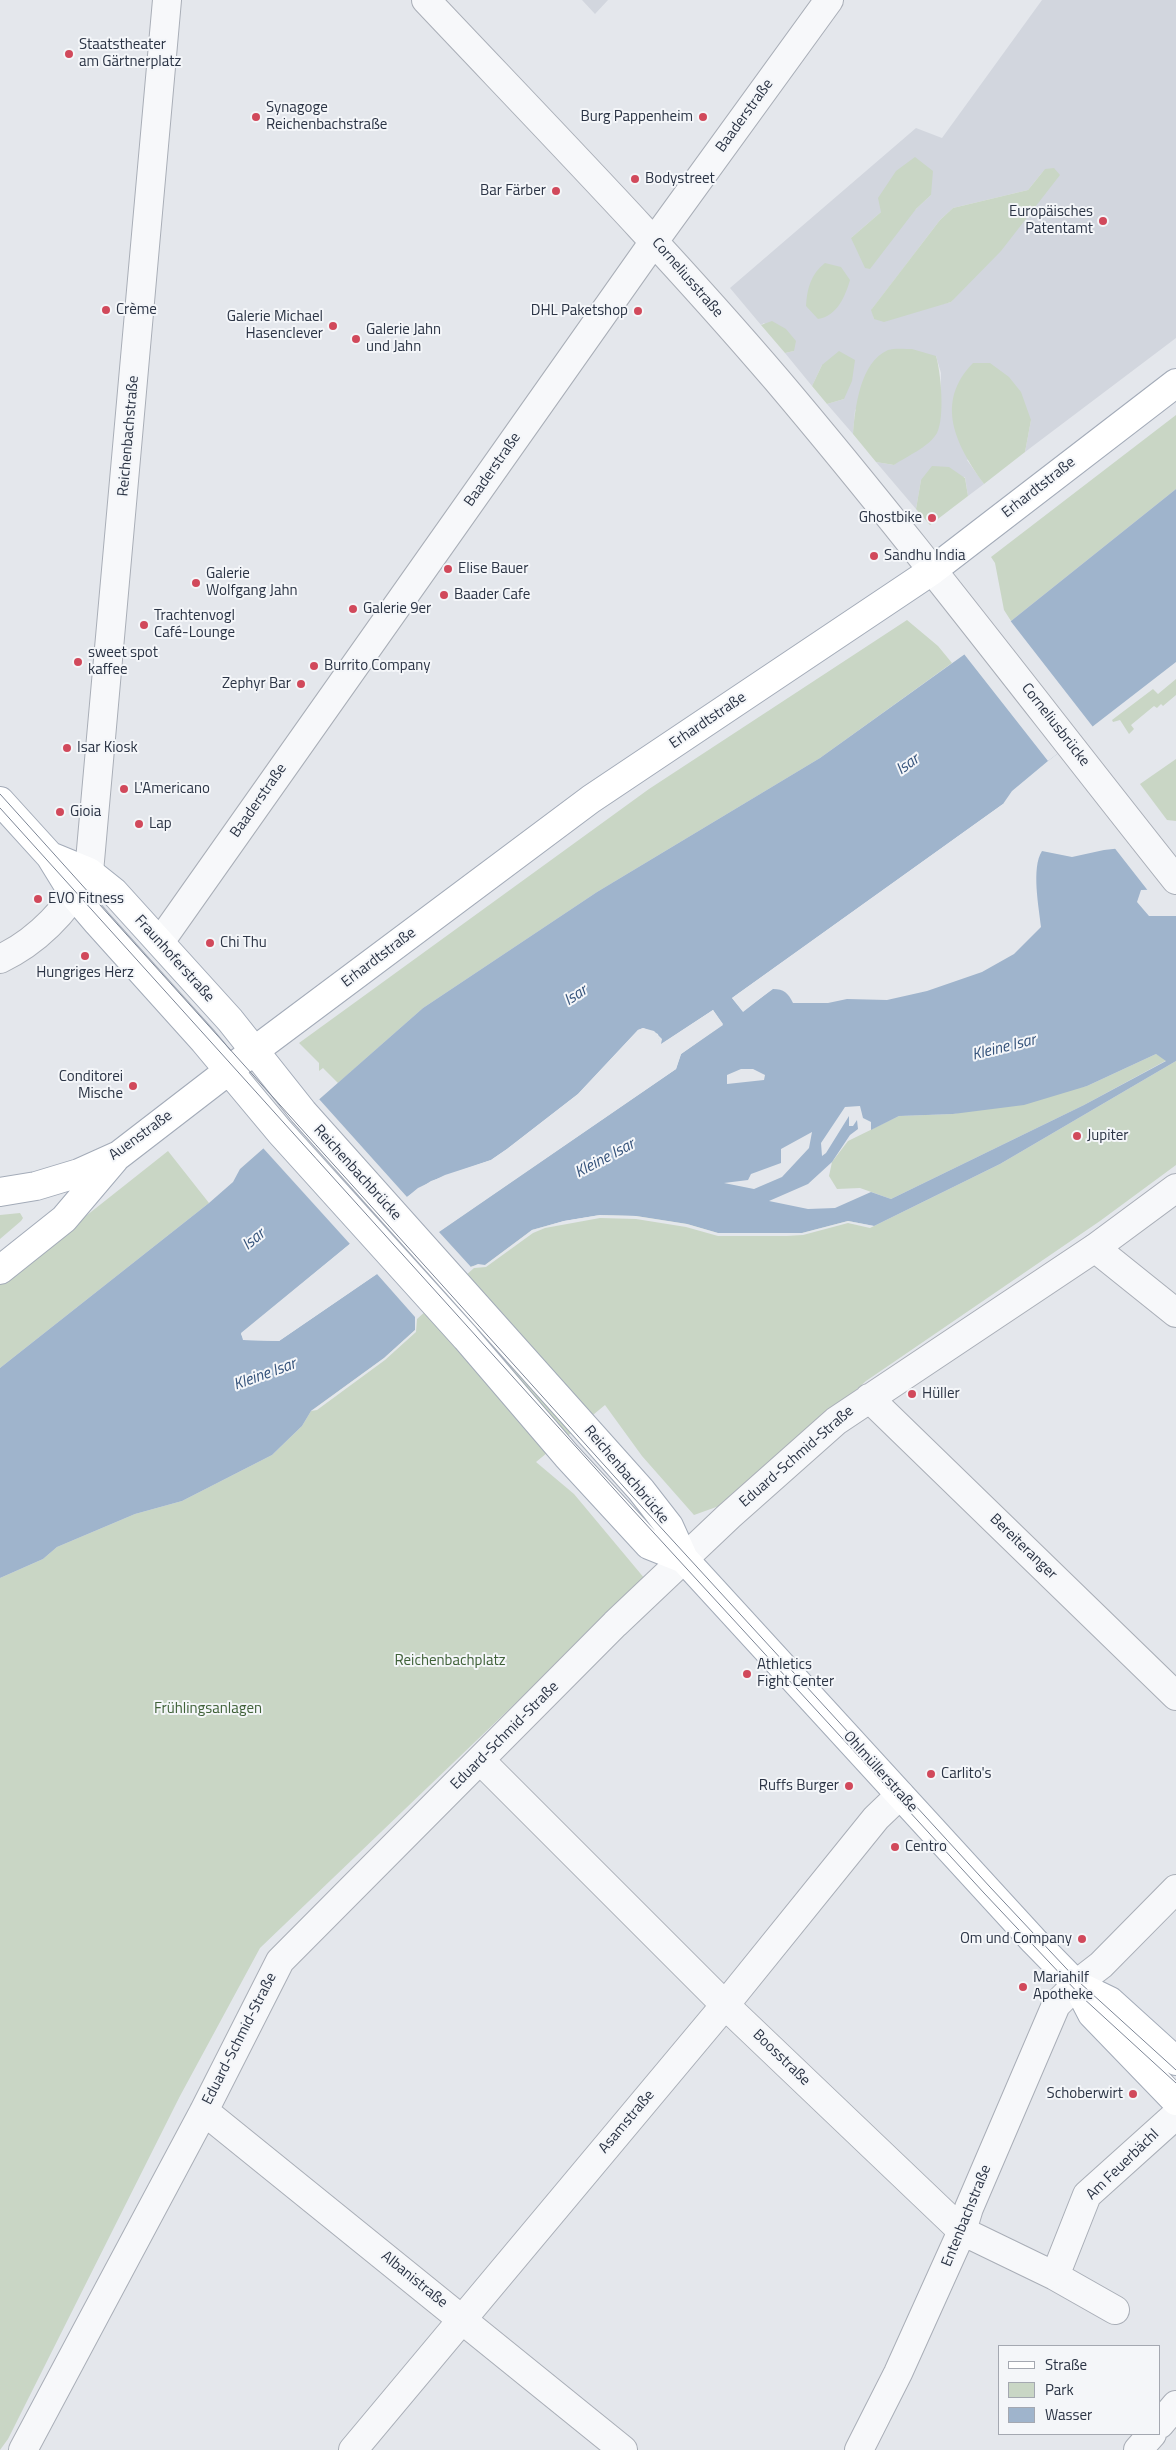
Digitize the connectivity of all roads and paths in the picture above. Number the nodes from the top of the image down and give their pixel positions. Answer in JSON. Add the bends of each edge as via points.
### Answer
{"nodes":[{"id":1,"x":167,"y":0,"type":"edge"},
{"id":2,"x":426,"y":0,"type":"edge"},
{"id":3,"x":829,"y":0,"type":"edge"},
{"id":4,"x":655,"y":240,"type":"junction"},
{"id":5,"x":1176,"y":383,"type":"edge"},
{"id":6,"x":933,"y":570,"type":"junction"},
{"id":7,"x":0,"y":801,"type":"edge"},
{"id":8,"x":50,"y":856,"type":"junction"},
{"id":9,"x":89,"y":872,"type":"junction"},
{"id":10,"x":1176,"y":880,"type":"edge"},
{"id":11,"x":74,"y":895,"type":"junction"},
{"id":12,"x":160,"y":942,"type":"junction"},
{"id":13,"x":0,"y":959,"type":"edge"},
{"id":14,"x":241,"y":1061,"type":"junction"},
{"id":15,"x":119,"y":1155,"type":"junction"},
{"id":16,"x":1176,"y":1188,"type":"edge"},
{"id":17,"x":0,"y":1192,"type":"edge"},
{"id":18,"x":1095,"y":1248,"type":"junction"},
{"id":19,"x":0,"y":1270,"type":"edge"},
{"id":20,"x":1176,"y":1313,"type":"edge"},
{"id":21,"x":869,"y":1398,"type":"junction"},
{"id":22,"x":684,"y":1559,"type":"junction"},
{"id":23,"x":1176,"y":1696,"type":"edge"},
{"id":24,"x":481,"y":1761,"type":"junction"},
{"id":25,"x":900,"y":1795,"type":"junction"},
{"id":26,"x":1176,"y":1889,"type":"edge"},
{"id":27,"x":1077,"y":1985,"type":"junction"},
{"id":28,"x":725,"y":2005,"type":"junction"},
{"id":29,"x":1176,"y":2061,"type":"edge"},
{"id":30,"x":1176,"y":2101,"type":"edge"},
{"id":31,"x":204,"y":2111,"type":"junction"},
{"id":32,"x":1176,"y":2115,"type":"edge"},
{"id":33,"x":962,"y":2231,"type":"junction"},
{"id":34,"x":1055,"y":2276,"type":"junction"},
{"id":35,"x":1114,"y":2310,"type":"dead end"},
{"id":36,"x":462,"y":2319,"type":"junction"},
{"id":37,"x":1176,"y":2405,"type":"edge"},
{"id":38,"x":1161,"y":2423,"type":"edge"},
{"id":39,"x":1151,"y":2435,"type":"edge"},
{"id":40,"x":23,"y":2450,"type":"edge"},
{"id":41,"x":353,"y":2450,"type":"edge"},
{"id":42,"x":622,"y":2450,"type":"edge"},
{"id":43,"x":859,"y":2450,"type":"edge"},
{"id":44,"x":1138,"y":2450,"type":"edge"}],
"edges":[{"from":1,"to":9,"type":"street","name":"Reichenbachstraße"},
{"from":2,"to":4,"type":"street","name":"Corneliusstraße"},
{"from":3,"to":4,"type":"street","name":"Baaderstraße"},
{"from":4,"to":6,"type":"street","name":"Corneliusstraße","via":[[778,382]]},
{"from":4,"to":12,"type":"street","name":"Baaderstraße"},
{"from":5,"to":6,"type":"main road","name":"Erhardtstraße"},
{"from":6,"to":10,"type":"street","name":"Corneliusbrücke"},
{"from":6,"to":14,"type":"main road","name":"Erhardtstraße","via":[[591,799]]},
{"from":7,"to":8,"type":"main road","name":"Fraunhoferstraße"},
{"from":8,"to":9,"type":"main road","name":"Fraunhoferstraße"},
{"from":8,"to":11,"type":"main road","name":"Fraunhoferstraße"},
{"from":9,"to":11,"type":"street"},
{"from":9,"to":12,"type":"main road","name":"Fraunhoferstraße","via":[[114,892]]},
{"from":11,"to":13,"type":"street","via":[[46,927]]},
{"from":11,"to":14,"type":"main road","name":"Fraunhoferstraße"},
{"from":12,"to":14,"type":"main road","name":"Fraunhoferstraße","via":[[230,1020]]},
{"from":14,"to":15,"type":"main road","name":"Auenstraße"},
{"from":14,"to":22,"type":"main road","name":"Reichenbachbrücke","via":[[303,1112],[593,1433],[669,1526]]},
{"from":14,"to":22,"type":"main road","name":"Reichenbachbrücke","via":[[280,1132],[466,1338],[567,1456],[648,1545]]},
{"from":15,"to":17,"type":"main road","name":"Auenstraße","via":[[54,1181]]},
{"from":15,"to":19,"type":"main road","via":[[64,1219]]},
{"from":16,"to":18,"type":"street","name":"Eduard-Schmid-Straße"},
{"from":18,"to":20,"type":"street"},
{"from":18,"to":21,"type":"street","name":"Eduard-Schmid-Straße"},
{"from":21,"to":22,"type":"street","name":"Eduard-Schmid-Straße","via":[[836,1421]]},
{"from":21,"to":23,"type":"street","name":"Bereiteranger"},
{"from":22,"to":24,"type":"street","name":"Eduard-Schmid-Straße","via":[[615,1624]]},
{"from":22,"to":25,"type":"main road","name":"Ohlmüllerstraße"},
{"from":24,"to":28,"type":"street","name":"Boosstraße"},
{"from":24,"to":31,"type":"street","name":"Eduard-Schmid-Straße","via":[[280,1961]]},
{"from":25,"to":27,"type":"main road","name":"Ohlmüllerstraße"},
{"from":25,"to":28,"type":"street","name":"Asamstraße","via":[[876,1818]]},
{"from":26,"to":27,"type":"street","name":"Entenbachstraße"},
{"from":27,"to":29,"type":"main road","name":"Ohlmüllerstraße","via":[[1110,2001]]},
{"from":27,"to":30,"type":"main road","name":"Ohlmüllerstraße","via":[[1092,2014]]},
{"from":27,"to":33,"type":"street","name":"Entenbachstraße","via":[[1056,2005]]},
{"from":28,"to":33,"type":"street","name":"Boosstraße"},
{"from":28,"to":36,"type":"street","name":"Asamstraße"},
{"from":31,"to":36,"type":"street","name":"Albanistraße"},
{"from":31,"to":40,"type":"street","name":"Eduard-Schmid-Straße"},
{"from":32,"to":34,"type":"street","name":"Am Feuerbächl","via":[[1087,2195]]},
{"from":33,"to":34,"type":"street","name":"Boosstraße"},
{"from":33,"to":43,"type":"street","name":"Entenbachstraße","via":[[898,2373]]},
{"from":34,"to":35,"type":"street","name":"Boosstraße"},
{"from":36,"to":41,"type":"street","name":"Asamstraße"},
{"from":36,"to":42,"type":"street","name":"Albanistraße"},
{"from":37,"to":38,"type":"street"},
{"from":39,"to":44,"type":"street"}]}
